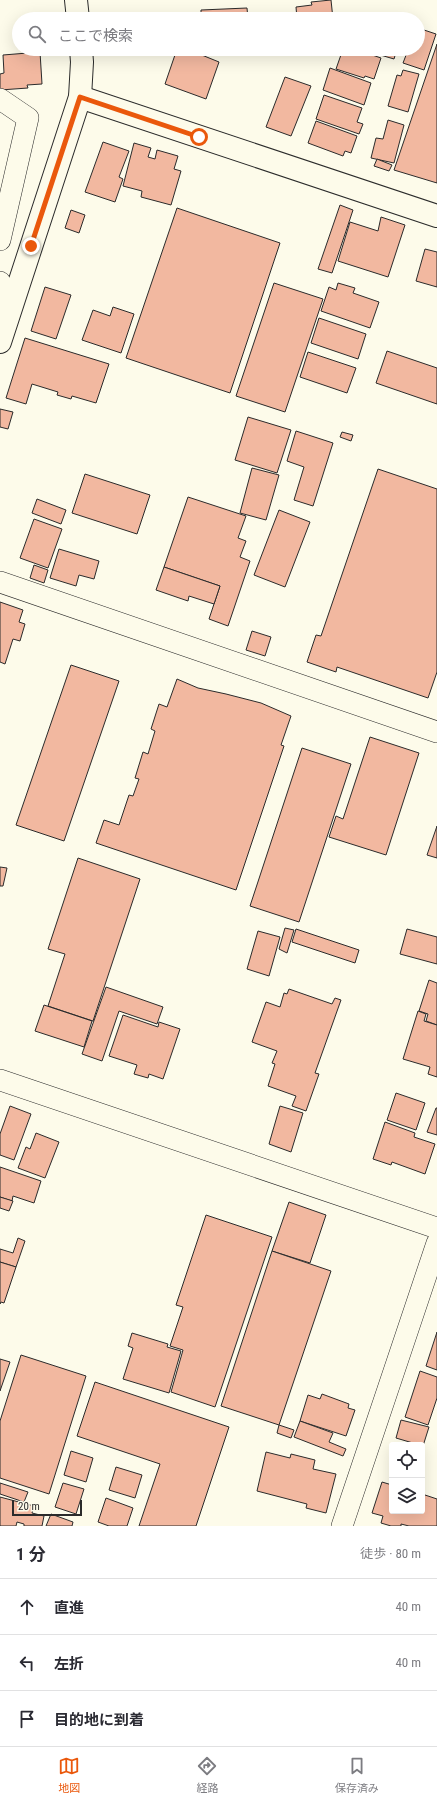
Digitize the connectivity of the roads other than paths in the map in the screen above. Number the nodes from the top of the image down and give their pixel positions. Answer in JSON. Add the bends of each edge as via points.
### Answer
{"nodes":[{"id":1,"x":76,"y":0,"type":"edge"},
{"id":2,"x":77,"y":12,"type":"edge"},
{"id":3,"x":82,"y":56,"type":"edge"},
{"id":4,"x":80,"y":97,"type":"junction"},
{"id":5,"x":0,"y":99,"type":"edge"},
{"id":6,"x":437,"y":216,"type":"edge"},
{"id":7,"x":0,"y":240,"type":"edge"},
{"id":8,"x":0,"y":282,"type":"edge"},
{"id":9,"x":1,"y":339,"type":"edge"},
{"id":10,"x":0,"y":582,"type":"edge"},
{"id":11,"x":437,"y":732,"type":"edge"},
{"id":12,"x":0,"y":1080,"type":"edge"},
{"id":13,"x":437,"y":1228,"type":"edge"},
{"id":14,"x":437,"y":1244,"type":"edge"},
{"id":15,"x":342,"y":1526,"type":"edge"}],
"edges":[{"from":1,"to":2,"type":"street"},
{"from":3,"to":4,"type":"street"},
{"from":4,"to":6,"type":"street"},
{"from":4,"to":9,"type":"street"},
{"from":5,"to":7,"type":"street","via":[[28,118]]},
{"from":8,"to":9,"type":"street"},
{"from":10,"to":11,"type":"street"},
{"from":12,"to":13,"type":"street"},
{"from":14,"to":15,"type":"street"}]}
